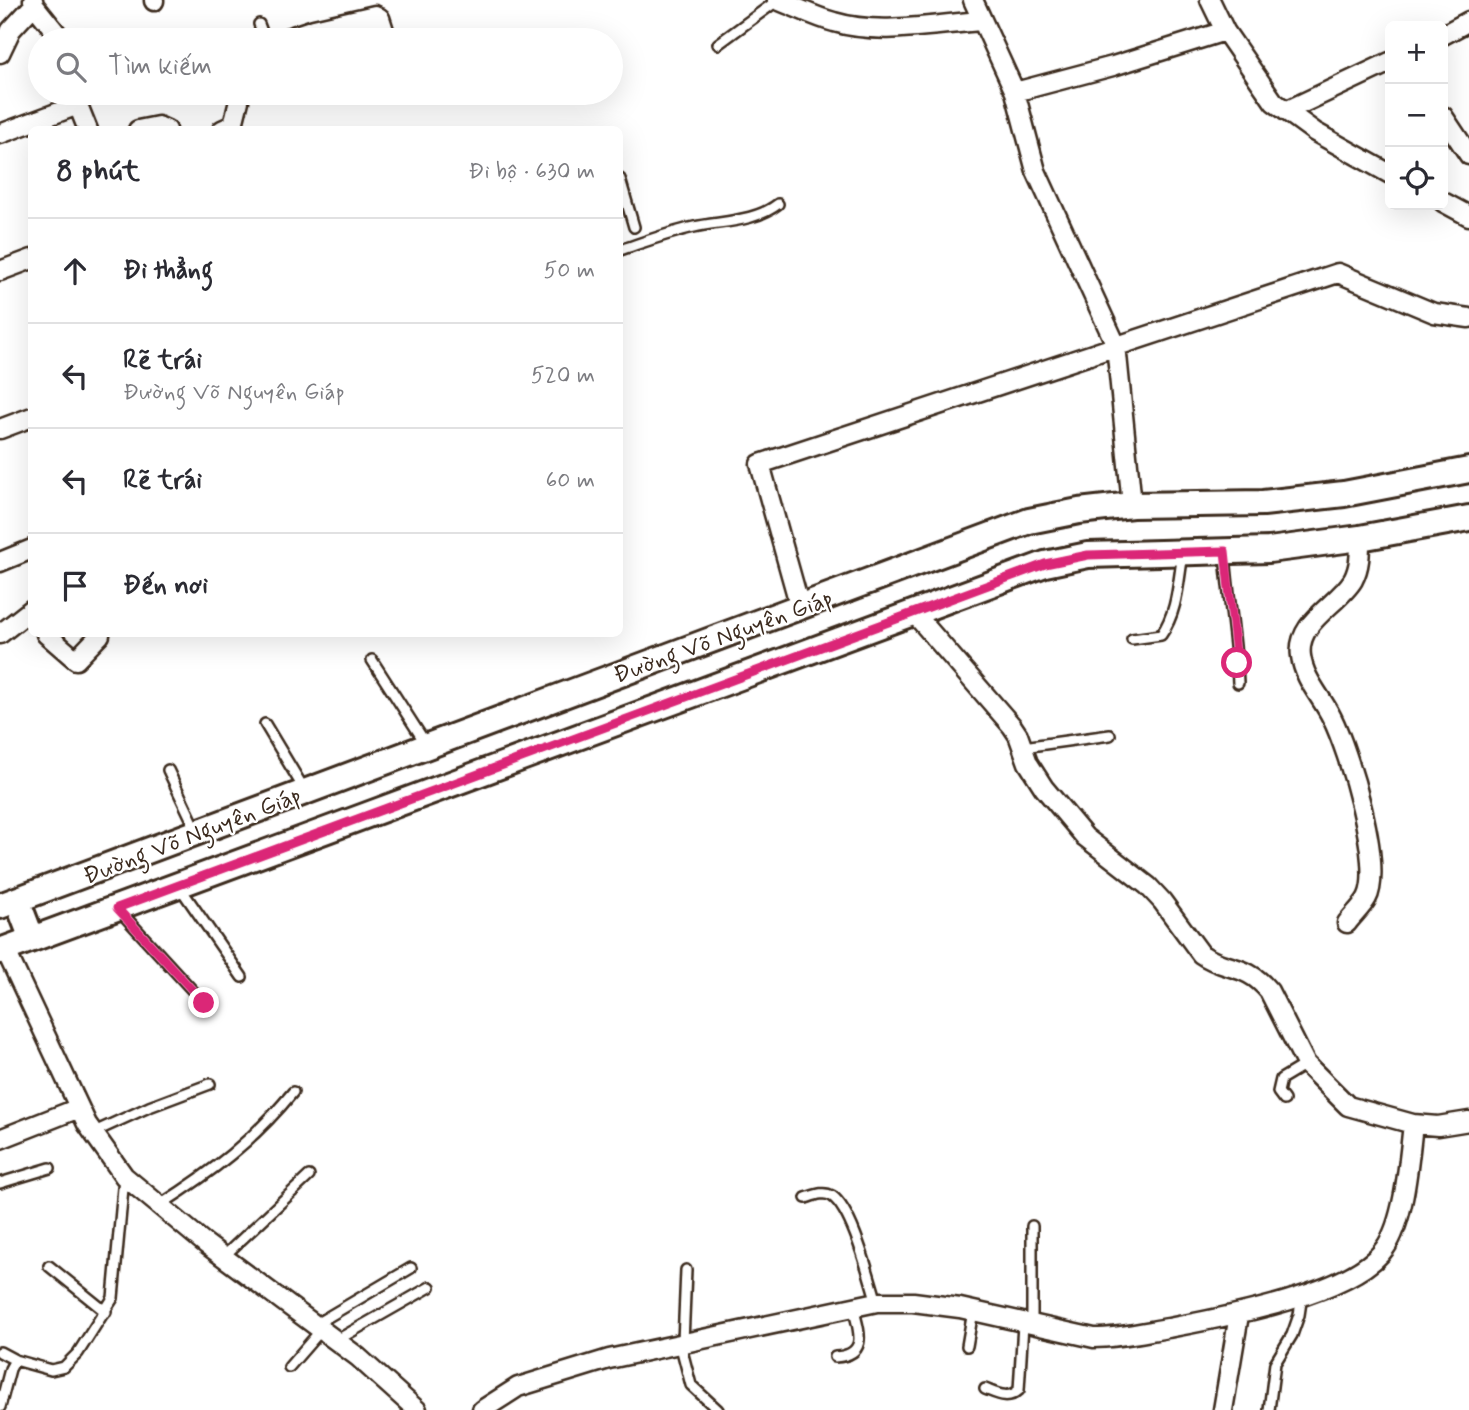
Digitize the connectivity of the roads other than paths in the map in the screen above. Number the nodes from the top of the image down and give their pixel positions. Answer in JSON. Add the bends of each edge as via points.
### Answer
{"nodes":[{"id":1,"x":777,"y":0,"type":"edge"},
{"id":2,"x":972,"y":0,"type":"edge"},
{"id":3,"x":1210,"y":0,"type":"edge"},
{"id":4,"x":34,"y":2,"type":"edge"},
{"id":5,"x":982,"y":21,"type":"junction"},
{"id":6,"x":1469,"y":21,"type":"edge"},
{"id":7,"x":259,"y":24,"type":"dead end"},
{"id":8,"x":53,"y":28,"type":"edge"},
{"id":9,"x":260,"y":28,"type":"edge"},
{"id":10,"x":341,"y":28,"type":"edge"},
{"id":11,"x":383,"y":28,"type":"edge"},
{"id":12,"x":1225,"y":31,"type":"junction"},
{"id":13,"x":1448,"y":32,"type":"edge"},
{"id":14,"x":718,"y":44,"type":"dead end"},
{"id":15,"x":0,"y":53,"type":"edge"},
{"id":16,"x":1385,"y":64,"type":"edge"},
{"id":17,"x":1016,"y":92,"type":"junction"},
{"id":18,"x":67,"y":105,"type":"edge"},
{"id":19,"x":82,"y":105,"type":"edge"},
{"id":20,"x":238,"y":105,"type":"edge"},
{"id":21,"x":1286,"y":111,"type":"junction"},
{"id":22,"x":1448,"y":124,"type":"edge"},
{"id":23,"x":87,"y":126,"type":"edge"},
{"id":24,"x":231,"y":126,"type":"edge"},
{"id":25,"x":0,"y":134,"type":"edge"},
{"id":26,"x":1469,"y":155,"type":"edge"},
{"id":27,"x":1385,"y":171,"type":"edge"},
{"id":28,"x":623,"y":189,"type":"edge"},
{"id":29,"x":778,"y":204,"type":"dead end"},
{"id":30,"x":1448,"y":205,"type":"edge"},
{"id":31,"x":1469,"y":216,"type":"edge"},
{"id":32,"x":635,"y":227,"type":"dead end"},
{"id":33,"x":623,"y":249,"type":"edge"},
{"id":34,"x":28,"y":260,"type":"edge"},
{"id":35,"x":0,"y":271,"type":"edge"},
{"id":36,"x":1469,"y":318,"type":"edge"},
{"id":37,"x":1116,"y":345,"type":"junction"},
{"id":38,"x":28,"y":418,"type":"edge"},
{"id":39,"x":0,"y":429,"type":"edge"},
{"id":40,"x":1469,"y":470,"type":"edge"},
{"id":41,"x":1132,"y":505,"type":"junction"},
{"id":42,"x":1469,"y":518,"type":"edge"},
{"id":43,"x":1360,"y":538,"type":"junction"},
{"id":44,"x":28,"y":551,"type":"edge"},
{"id":45,"x":1225,"y":551,"type":"junction"},
{"id":46,"x":1183,"y":553,"type":"junction"},
{"id":47,"x":0,"y":562,"type":"edge"},
{"id":48,"x":800,"y":607,"type":"junction"},
{"id":49,"x":914,"y":613,"type":"junction"},
{"id":50,"x":28,"y":616,"type":"edge"},
{"id":51,"x":0,"y":634,"type":"edge"},
{"id":52,"x":49,"y":637,"type":"edge"},
{"id":53,"x":98,"y":637,"type":"edge"},
{"id":54,"x":1132,"y":639,"type":"dead end"},
{"id":55,"x":372,"y":660,"type":"dead end"},
{"id":56,"x":1238,"y":683,"type":"dead end"},
{"id":57,"x":265,"y":724,"type":"dead end"},
{"id":58,"x":1110,"y":735,"type":"dead end"},
{"id":59,"x":427,"y":747,"type":"junction"},
{"id":60,"x":1023,"y":747,"type":"junction"},
{"id":61,"x":168,"y":770,"type":"dead end"},
{"id":62,"x":306,"y":792,"type":"junction"},
{"id":63,"x":198,"y":832,"type":"junction"},
{"id":64,"x":179,"y":885,"type":"junction"},
{"id":65,"x":9,"y":903,"type":"edge"},
{"id":66,"x":117,"y":908,"type":"junction"},
{"id":67,"x":1347,"y":923,"type":"dead end"},
{"id":68,"x":32,"y":939,"type":"junction"},
{"id":69,"x":2,"y":950,"type":"edge"},
{"id":70,"x":242,"y":977,"type":"dead end"},
{"id":71,"x":204,"y":1003,"type":"dead end"},
{"id":72,"x":1306,"y":1064,"type":"junction"},
{"id":73,"x":210,"y":1084,"type":"dead end"},
{"id":74,"x":293,"y":1092,"type":"dead end"},
{"id":75,"x":1284,"y":1100,"type":"dead end"},
{"id":76,"x":79,"y":1108,"type":"junction"},
{"id":77,"x":1469,"y":1121,"type":"edge"},
{"id":78,"x":1413,"y":1124,"type":"junction"},
{"id":79,"x":92,"y":1133,"type":"junction"},
{"id":80,"x":0,"y":1139,"type":"edge"},
{"id":81,"x":50,"y":1168,"type":"dead end"},
{"id":82,"x":124,"y":1176,"type":"junction"},
{"id":83,"x":309,"y":1176,"type":"dead end"},
{"id":84,"x":0,"y":1183,"type":"edge"},
{"id":85,"x":806,"y":1198,"type":"dead end"},
{"id":86,"x":160,"y":1205,"type":"junction"},
{"id":87,"x":1032,"y":1226,"type":"dead end"},
{"id":88,"x":223,"y":1257,"type":"junction"},
{"id":89,"x":49,"y":1266,"type":"dead end"},
{"id":90,"x":411,"y":1268,"type":"dead end"},
{"id":91,"x":686,"y":1270,"type":"dead end"},
{"id":92,"x":430,"y":1287,"type":"dead end"},
{"id":93,"x":1302,"y":1295,"type":"junction"},
{"id":94,"x":877,"y":1302,"type":"junction"},
{"id":95,"x":853,"y":1307,"type":"junction"},
{"id":96,"x":973,"y":1311,"type":"junction"},
{"id":97,"x":106,"y":1312,"type":"junction"},
{"id":98,"x":1240,"y":1315,"type":"junction"},
{"id":99,"x":1028,"y":1325,"type":"junction"},
{"id":100,"x":319,"y":1326,"type":"junction"},
{"id":101,"x":337,"y":1340,"type":"junction"},
{"id":102,"x":681,"y":1343,"type":"junction"},
{"id":103,"x":967,"y":1346,"type":"dead end"},
{"id":104,"x":0,"y":1352,"type":"edge"},
{"id":105,"x":835,"y":1357,"type":"dead end"},
{"id":106,"x":15,"y":1360,"type":"junction"},
{"id":107,"x":289,"y":1367,"type":"dead end"},
{"id":108,"x":985,"y":1389,"type":"dead end"},
{"id":109,"x":0,"y":1407,"type":"edge"},
{"id":110,"x":417,"y":1410,"type":"edge"},
{"id":111,"x":482,"y":1410,"type":"edge"},
{"id":112,"x":718,"y":1410,"type":"edge"},
{"id":113,"x":1223,"y":1410,"type":"edge"},
{"id":114,"x":1269,"y":1410,"type":"edge"}],
"edges":[{"from":1,"to":5,"type":"street","via":[[854,26]]},
{"from":1,"to":14,"type":"lane"},
{"from":2,"to":5,"type":"street"},
{"from":3,"to":12,"type":"street"},
{"from":4,"to":8,"type":"street"},
{"from":4,"to":15,"type":"street","via":[[11,30]]},
{"from":5,"to":17,"type":"street"},
{"from":6,"to":13,"type":"street"},
{"from":7,"to":9,"type":"lane"},
{"from":10,"to":11,"type":"street","via":[[375,15]]},
{"from":12,"to":17,"type":"street"},
{"from":12,"to":21,"type":"street","via":[[1274,102]]},
{"from":16,"to":21,"type":"street"},
{"from":17,"to":37,"type":"street","via":[[1037,171]]},
{"from":18,"to":25,"type":"street"},
{"from":19,"to":23,"type":"street"},
{"from":20,"to":24,"type":"street"},
{"from":21,"to":27,"type":"street"},
{"from":22,"to":26,"type":"street"},
{"from":28,"to":32,"type":"lane"},
{"from":29,"to":33,"type":"lane","via":[[757,216],[694,227]]},
{"from":30,"to":31,"type":"street"},
{"from":34,"to":35,"type":"street"},
{"from":36,"to":37,"type":"street","via":[[1434,313],[1338,273]]},
{"from":37,"to":41,"type":"street"},
{"from":37,"to":48,"type":"street","via":[[760,464]]},
{"from":38,"to":39,"type":"street"},
{"from":40,"to":41,"type":"main road","name":"Đường Võ Nguyên Giáp","via":[[1276,502]]},
{"from":41,"to":48,"type":"main road","name":"Đường Võ Nguyên Giáp","via":[[1029,521]]},
{"from":42,"to":43,"type":"main road","name":"Đường Võ Nguyên Giáp"},
{"from":43,"to":45,"type":"main road","name":"Đường Võ Nguyên Giáp"},
{"from":43,"to":67,"type":"street","via":[[1360,562],[1354,578],[1312,622],[1300,652],[1303,667],[1344,744],[1370,852],[1368,897]]},
{"from":44,"to":47,"type":"street"},
{"from":45,"to":46,"type":"main road","name":"Đường Võ Nguyên Giáp"},
{"from":45,"to":56,"type":"lane"},
{"from":46,"to":49,"type":"main road","name":"Đường Võ Nguyên Giáp","via":[[1088,555],[1045,564]]},
{"from":46,"to":54,"type":"lane","via":[[1170,622],[1161,635]]},
{"from":48,"to":59,"type":"main road","name":"Đường Võ Nguyên Giáp"},
{"from":49,"to":60,"type":"street","via":[[1013,726]]},
{"from":49,"to":64,"type":"main road","name":"Đường Võ Nguyên Giáp"},
{"from":50,"to":51,"type":"street"},
{"from":52,"to":53,"type":"street","via":[[76,660]]},
{"from":55,"to":59,"type":"lane"},
{"from":57,"to":62,"type":"lane"},
{"from":58,"to":60,"type":"lane"},
{"from":59,"to":62,"type":"main road","name":"Đường Võ Nguyên Giáp"},
{"from":60,"to":72,"type":"street","via":[[1039,780],[1085,837],[1148,886],[1201,954],[1261,981]]},
{"from":61,"to":63,"type":"lane"},
{"from":62,"to":63,"type":"main road","name":"Đường Võ Nguyên Giáp"},
{"from":63,"to":65,"type":"main road","name":"Đường Võ Nguyên Giáp"},
{"from":64,"to":66,"type":"main road","name":"Đường Võ Nguyên Giáp"},
{"from":64,"to":70,"type":"lane"},
{"from":65,"to":68,"type":"main road"},
{"from":66,"to":68,"type":"main road","name":"Đường Võ Nguyên Giáp"},
{"from":66,"to":71,"type":"lane"},
{"from":68,"to":69,"type":"main road","name":"Đường Võ Nguyên Giáp"},
{"from":69,"to":76,"type":"street"},
{"from":72,"to":75,"type":"lane","via":[[1281,1080],[1278,1092]]},
{"from":72,"to":78,"type":"street","via":[[1348,1106]]},
{"from":73,"to":79,"type":"lane"},
{"from":74,"to":86,"type":"lane","via":[[244,1145]]},
{"from":76,"to":79,"type":"street"},
{"from":76,"to":80,"type":"street"},
{"from":77,"to":78,"type":"street"},
{"from":78,"to":93,"type":"street","via":[[1403,1198],[1385,1249],[1354,1274]]},
{"from":79,"to":82,"type":"street"},
{"from":81,"to":84,"type":"lane"},
{"from":82,"to":86,"type":"street"},
{"from":82,"to":97,"type":"lane","via":[[113,1298]]},
{"from":83,"to":88,"type":"lane"},
{"from":85,"to":94,"type":"lane","via":[[823,1193],[841,1207],[857,1236]]},
{"from":86,"to":88,"type":"street"},
{"from":87,"to":99,"type":"lane"},
{"from":88,"to":100,"type":"street"},
{"from":89,"to":97,"type":"lane"},
{"from":90,"to":100,"type":"lane"},
{"from":91,"to":102,"type":"lane"},
{"from":92,"to":101,"type":"lane"},
{"from":93,"to":98,"type":"street"},
{"from":93,"to":114,"type":"lane","via":[[1292,1335],[1275,1363]]},
{"from":94,"to":95,"type":"street"},
{"from":94,"to":96,"type":"street"},
{"from":95,"to":102,"type":"street"},
{"from":95,"to":105,"type":"lane","via":[[859,1341],[850,1356]]},
{"from":96,"to":99,"type":"street"},
{"from":96,"to":103,"type":"lane"},
{"from":97,"to":106,"type":"lane","via":[[64,1367],[51,1370]]},
{"from":98,"to":99,"type":"street","via":[[1104,1338]]},
{"from":98,"to":113,"type":"street"},
{"from":99,"to":108,"type":"lane","via":[[1019,1390],[1006,1396]]},
{"from":100,"to":101,"type":"street"},
{"from":100,"to":107,"type":"lane"},
{"from":101,"to":110,"type":"street"},
{"from":102,"to":111,"type":"street","via":[[544,1377]]},
{"from":102,"to":112,"type":"lane","via":[[691,1385]]},
{"from":104,"to":106,"type":"lane"},
{"from":106,"to":109,"type":"lane"}]}
